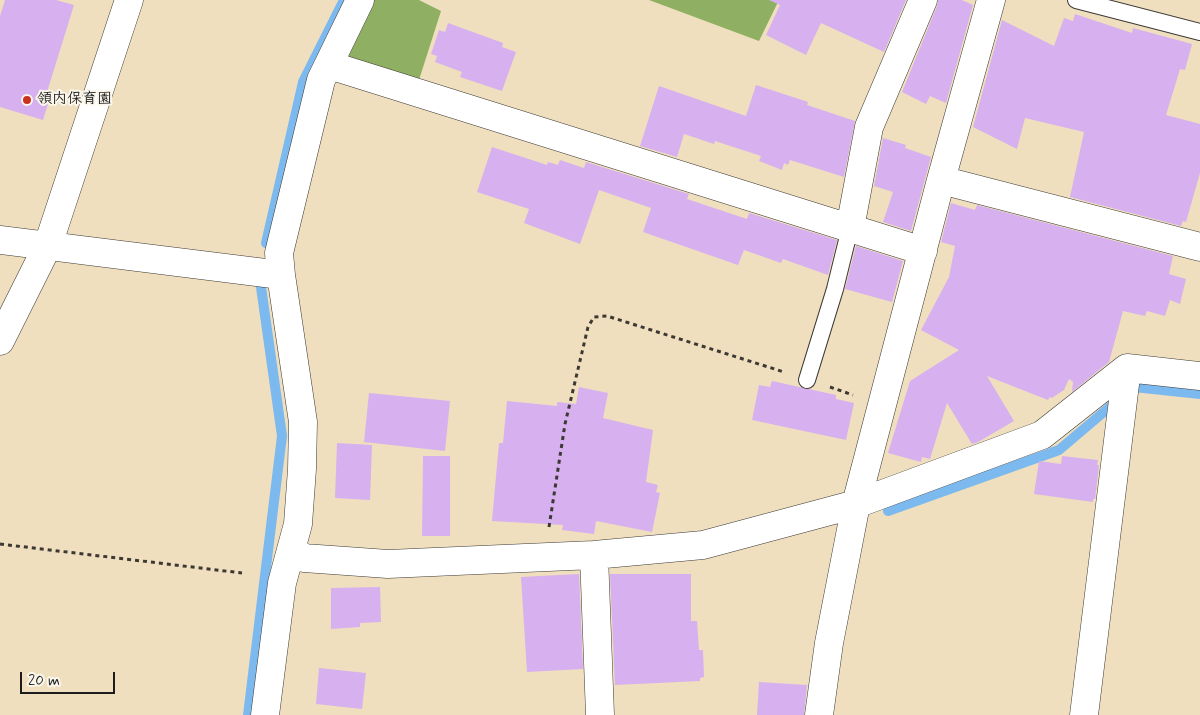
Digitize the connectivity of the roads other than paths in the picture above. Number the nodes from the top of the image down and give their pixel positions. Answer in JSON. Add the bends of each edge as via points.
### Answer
{"nodes":[{"id":1,"x":129,"y":0,"type":"edge"},
{"id":2,"x":360,"y":0,"type":"edge"},
{"id":3,"x":924,"y":0,"type":"edge"},
{"id":4,"x":991,"y":0,"type":"edge"},
{"id":5,"x":1076,"y":0,"type":"edge"},
{"id":6,"x":1200,"y":32,"type":"edge"},
{"id":7,"x":328,"y":65,"type":"junction"},
{"id":8,"x":941,"y":180,"type":"junction"},
{"id":9,"x":850,"y":228,"type":"junction"},
{"id":10,"x":0,"y":240,"type":"edge"},
{"id":11,"x":48,"y":245,"type":"junction"},
{"id":12,"x":1200,"y":247,"type":"edge"},
{"id":13,"x":923,"y":251,"type":"junction"},
{"id":14,"x":281,"y":275,"type":"junction"},
{"id":15,"x":0,"y":341,"type":"edge"},
{"id":16,"x":1127,"y":368,"type":"junction"},
{"id":17,"x":1200,"y":376,"type":"edge"},
{"id":18,"x":807,"y":380,"type":"road end"},
{"id":19,"x":856,"y":504,"type":"junction"},
{"id":20,"x":292,"y":550,"type":"junction"},
{"id":21,"x":594,"y":555,"type":"junction"},
{"id":22,"x":271,"y":714,"type":"edge"},
{"id":23,"x":600,"y":715,"type":"edge"},
{"id":24,"x":819,"y":715,"type":"edge"},
{"id":25,"x":1084,"y":715,"type":"edge"}],
"edges":[{"from":1,"to":11,"type":"street"},
{"from":2,"to":7,"type":"street"},
{"from":3,"to":9,"type":"street","via":[[869,127]]},
{"from":4,"to":8,"type":"street"},
{"from":5,"to":6,"type":"lane"},
{"from":7,"to":9,"type":"street"},
{"from":7,"to":14,"type":"street","via":[[321,80],[279,253]]},
{"from":8,"to":12,"type":"street"},
{"from":8,"to":13,"type":"street"},
{"from":9,"to":13,"type":"street"},
{"from":9,"to":18,"type":"lane","via":[[836,289]]},
{"from":10,"to":11,"type":"street"},
{"from":11,"to":14,"type":"street"},
{"from":11,"to":15,"type":"street"},
{"from":13,"to":19,"type":"street"},
{"from":14,"to":20,"type":"street","via":[[303,422],[298,524]]},
{"from":16,"to":17,"type":"street"},
{"from":16,"to":19,"type":"street","via":[[1042,435]]},
{"from":16,"to":25,"type":"street"},
{"from":19,"to":21,"type":"street","via":[[702,544]]},
{"from":19,"to":24,"type":"street","via":[[829,643]]},
{"from":20,"to":21,"type":"street","via":[[304,558],[388,564]]},
{"from":20,"to":22,"type":"street","via":[[282,583]]},
{"from":21,"to":23,"type":"street"}]}
